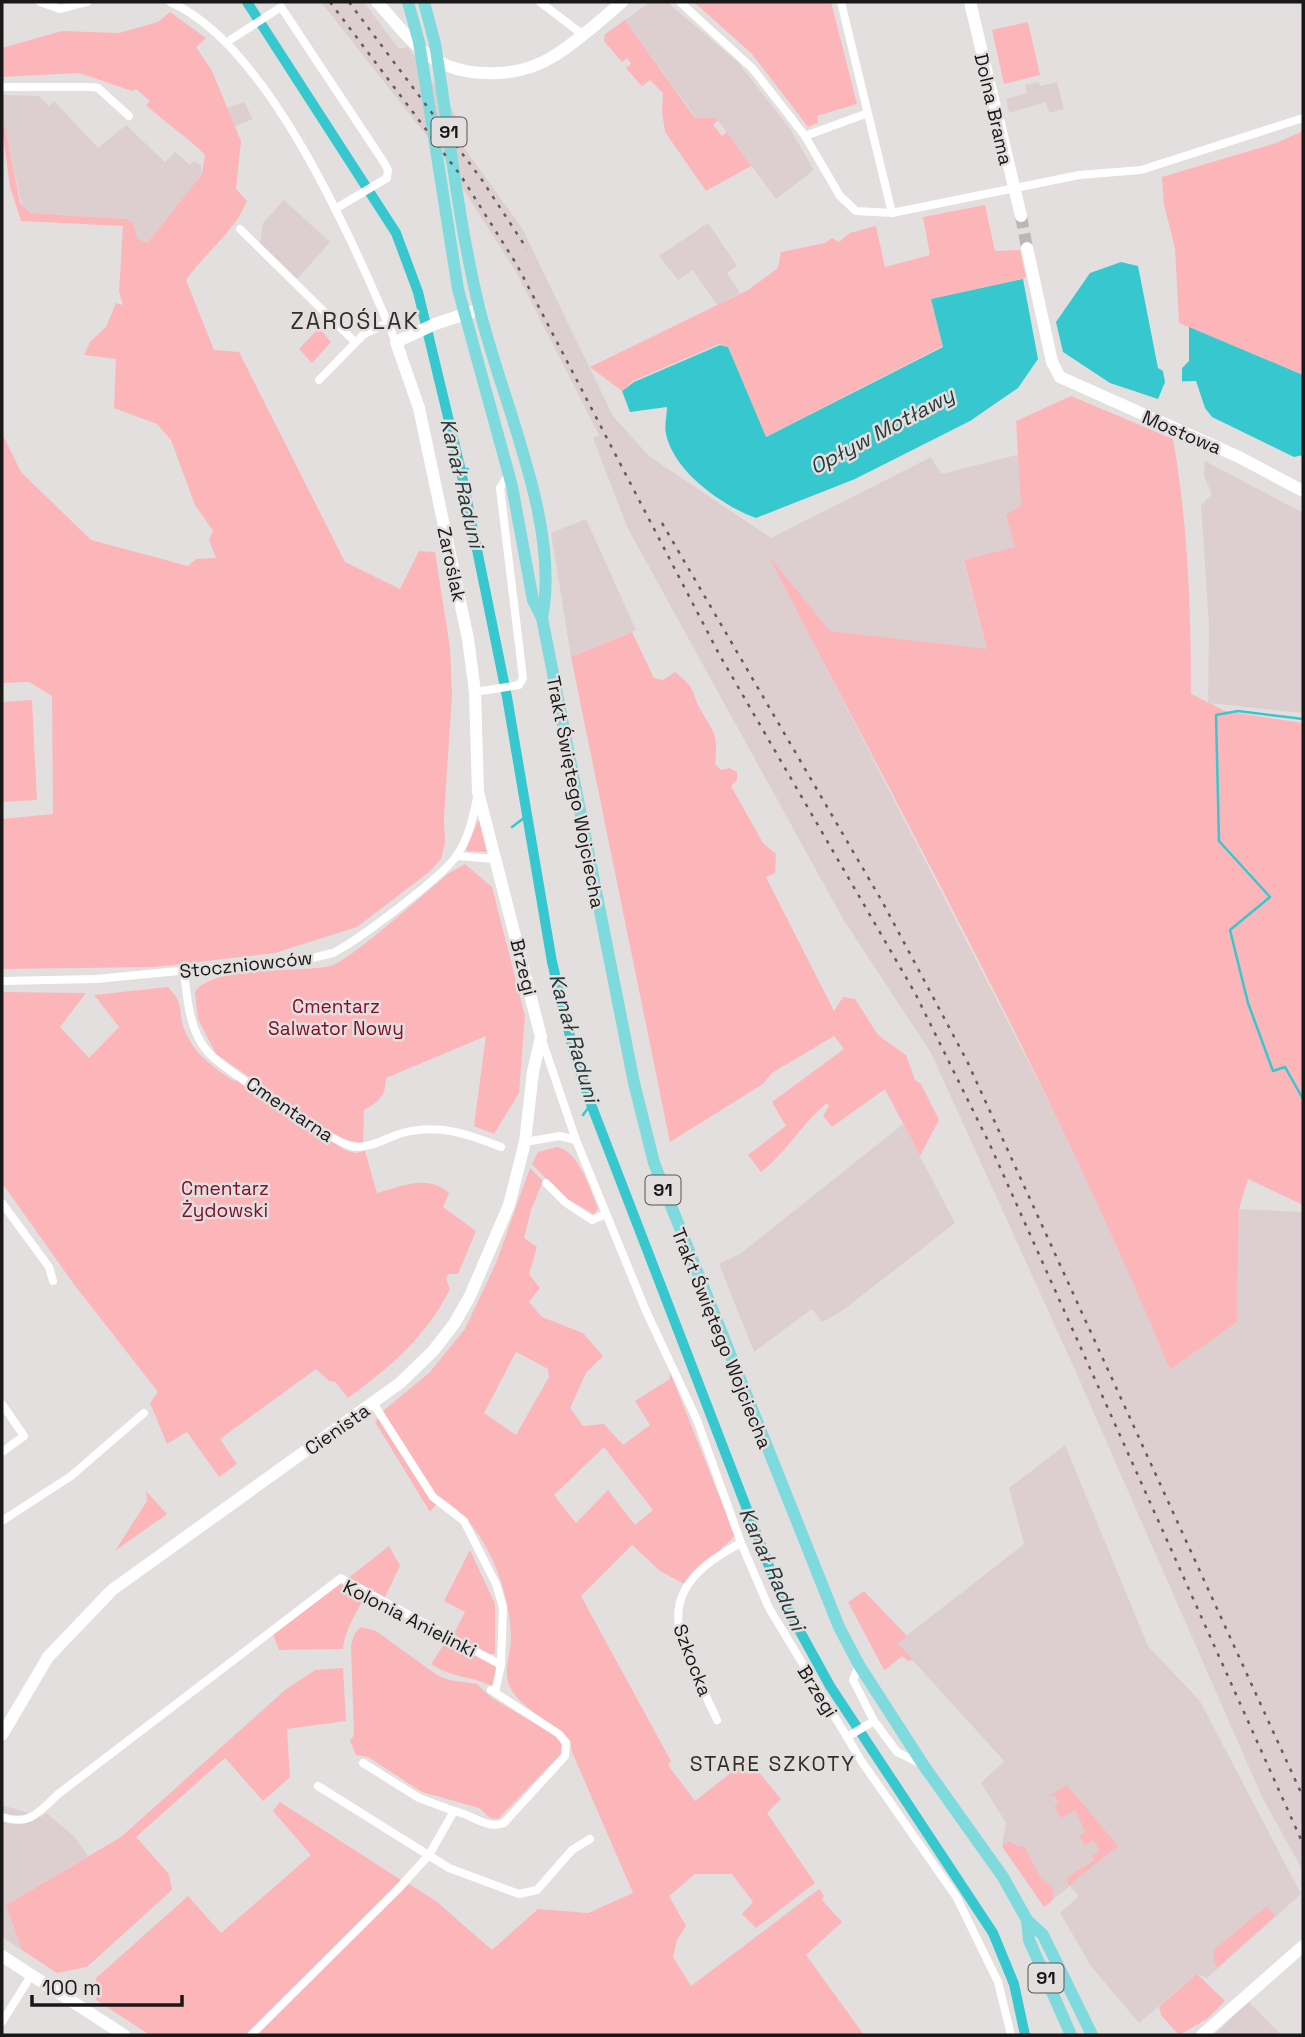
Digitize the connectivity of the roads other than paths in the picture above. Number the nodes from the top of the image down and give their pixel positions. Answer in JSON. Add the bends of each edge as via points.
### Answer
{"nodes":[{"id":1,"x":40,"y":2,"type":"edge"},
{"id":2,"x":87,"y":2,"type":"edge"},
{"id":3,"x":170,"y":2,"type":"edge"},
{"id":4,"x":377,"y":2,"type":"edge"},
{"id":5,"x":408,"y":2,"type":"edge"},
{"id":6,"x":424,"y":2,"type":"edge"},
{"id":7,"x":540,"y":2,"type":"edge"},
{"id":8,"x":613,"y":2,"type":"edge"},
{"id":9,"x":622,"y":2,"type":"edge"},
{"id":10,"x":680,"y":2,"type":"edge"},
{"id":11,"x":841,"y":2,"type":"edge"},
{"id":12,"x":970,"y":2,"type":"edge"},
{"id":13,"x":594,"y":23,"type":"junction"},
{"id":14,"x":582,"y":34,"type":"junction"},
{"id":15,"x":228,"y":42,"type":"junction"},
{"id":16,"x":2,"y":87,"type":"edge"},
{"id":17,"x":868,"y":113,"type":"junction"},
{"id":18,"x":129,"y":116,"type":"dead end"},
{"id":19,"x":1303,"y":118,"type":"edge"},
{"id":20,"x":805,"y":136,"type":"junction"},
{"id":21,"x":1015,"y":189,"type":"junction"},
{"id":22,"x":335,"y":209,"type":"junction"},
{"id":23,"x":892,"y":213,"type":"junction"},
{"id":24,"x":1021,"y":216,"type":"tunnel mouth"},
{"id":25,"x":240,"y":229,"type":"dead end"},
{"id":26,"x":1027,"y":248,"type":"tunnel mouth"},
{"id":27,"x":480,"y":309,"type":"junction"},
{"id":28,"x":464,"y":315,"type":"junction"},
{"id":29,"x":388,"y":323,"type":"junction"},
{"id":30,"x":355,"y":342,"type":"junction"},
{"id":31,"x":397,"y":342,"type":"junction"},
{"id":32,"x":319,"y":380,"type":"dead end"},
{"id":33,"x":509,"y":474,"type":"junction"},
{"id":34,"x":1303,"y":491,"type":"edge"},
{"id":35,"x":542,"y":618,"type":"junction"},
{"id":36,"x":475,"y":692,"type":"junction"},
{"id":37,"x":478,"y":792,"type":"junction"},
{"id":38,"x":457,"y":856,"type":"junction"},
{"id":39,"x":496,"y":859,"type":"junction"},
{"id":40,"x":184,"y":971,"type":"junction"},
{"id":41,"x":2,"y":981,"type":"edge"},
{"id":42,"x":541,"y":1037,"type":"junction"},
{"id":43,"x":576,"y":1140,"type":"junction"},
{"id":44,"x":525,"y":1142,"type":"junction"},
{"id":45,"x":501,"y":1147,"type":"dead end"},
{"id":46,"x":546,"y":1183,"type":"dead end"},
{"id":47,"x":2,"y":1203,"type":"edge"},
{"id":48,"x":606,"y":1214,"type":"junction"},
{"id":49,"x":54,"y":1281,"type":"dead end"},
{"id":50,"x":373,"y":1403,"type":"junction"},
{"id":51,"x":2,"y":1404,"type":"edge"},
{"id":52,"x":144,"y":1413,"type":"dead end"},
{"id":53,"x":2,"y":1452,"type":"edge"},
{"id":54,"x":2,"y":1521,"type":"edge"},
{"id":55,"x":741,"y":1543,"type":"junction"},
{"id":56,"x":501,"y":1664,"type":"junction"},
{"id":57,"x":859,"y":1665,"type":"junction"},
{"id":58,"x":717,"y":1720,"type":"dead end"},
{"id":59,"x":869,"y":1723,"type":"junction"},
{"id":60,"x":2,"y":1735,"type":"edge"},
{"id":61,"x":849,"y":1736,"type":"junction"},
{"id":62,"x":363,"y":1763,"type":"dead end"},
{"id":63,"x":924,"y":1766,"type":"junction"},
{"id":64,"x":318,"y":1786,"type":"dead end"},
{"id":65,"x":454,"y":1811,"type":"junction"},
{"id":66,"x":2,"y":1817,"type":"edge"},
{"id":67,"x":590,"y":1839,"type":"dead end"},
{"id":68,"x":429,"y":1855,"type":"junction"},
{"id":69,"x":1027,"y":1920,"type":"junction"},
{"id":70,"x":1303,"y":1946,"type":"edge"},
{"id":71,"x":2,"y":1956,"type":"edge"},
{"id":72,"x":32,"y":1974,"type":"junction"},
{"id":73,"x":2,"y":2022,"type":"edge"},
{"id":74,"x":124,"y":2035,"type":"edge"},
{"id":75,"x":251,"y":2035,"type":"edge"},
{"id":76,"x":1011,"y":2035,"type":"edge"},
{"id":77,"x":1071,"y":2035,"type":"edge"},
{"id":78,"x":1092,"y":2035,"type":"edge"},
{"id":79,"x":1202,"y":2035,"type":"edge"}],
"edges":[{"from":1,"to":2,"type":"street","via":[[60,9]]},
{"from":3,"to":15,"type":"street","name":"Zaroślak"},
{"from":4,"to":14,"type":"street","via":[[427,55],[453,68],[479,73],[538,64]]},
{"from":5,"to":28,"type":"main road","name":"Trakt Świętego Wojciecha","number":"91","via":[[419,41]]},
{"from":6,"to":27,"type":"main road","name":"Trakt Świętego Wojciecha","number":"91"},
{"from":7,"to":14,"type":"street"},
{"from":8,"to":13,"type":"street"},
{"from":9,"to":13,"type":"street"},
{"from":10,"to":20,"type":"street","via":[[745,60]]},
{"from":11,"to":17,"type":"street"},
{"from":12,"to":21,"type":"street","name":"Dolna Brama"},
{"from":13,"to":14,"type":"street"},
{"from":15,"to":22,"type":"street","name":"Zaroślak","via":[[273,102]]},
{"from":15,"to":22,"type":"street","via":[[281,7],[383,161],[387,178]]},
{"from":16,"to":18,"type":"street","via":[[92,86]]},
{"from":17,"to":20,"type":"street"},
{"from":17,"to":23,"type":"street"},
{"from":19,"to":21,"type":"street","via":[[1142,170],[1097,172]]},
{"from":20,"to":23,"type":"street","via":[[840,196],[856,211]]},
{"from":21,"to":23,"type":"street"},
{"from":21,"to":24,"type":"street","name":"Dolna Brama"},
{"from":22,"to":29,"type":"street","name":"Zaroślak"},
{"from":25,"to":30,"type":"street"},
{"from":26,"to":34,"type":"street","name":"Mostowa","via":[[1052,362],[1060,377],[1239,457]]},
{"from":27,"to":28,"type":"street"},
{"from":27,"to":35,"type":"main road","name":"Trakt Świętego Wojciecha","via":[[537,511],[547,596]]},
{"from":28,"to":31,"type":"street"},
{"from":28,"to":33,"type":"main road","name":"Trakt Świętego Wojciecha","number":"91"},
{"from":29,"to":30,"type":"street"},
{"from":29,"to":31,"type":"street","name":"Zaroślak"},
{"from":30,"to":32,"type":"street"},
{"from":31,"to":36,"type":"street","name":"Zaroślak","via":[[419,408]]},
{"from":33,"to":35,"type":"main road","name":"Trakt Świętego Wojciecha","number":"91","via":[[533,600]]},
{"from":33,"to":36,"type":"street","name":"Trakt Świętego Wojciecha","via":[[500,488],[523,678],[515,685]]},
{"from":35,"to":57,"type":"main road","name":"Trakt Świętego Wojciecha","number":"91","via":[[631,1073],[654,1163],[824,1594]]},
{"from":36,"to":37,"type":"street","name":"Zaroślak"},
{"from":37,"to":38,"type":"street","name":"Stoczniowców"},
{"from":37,"to":39,"type":"street","name":"Brzegi"},
{"from":38,"to":39,"type":"street"},
{"from":38,"to":40,"type":"street","name":"Stoczniowców","via":[[332,953]]},
{"from":39,"to":42,"type":"street","name":"Brzegi"},
{"from":40,"to":41,"type":"street","name":"Stoczniowców"},
{"from":40,"to":45,"type":"street","name":"Cmentarna","via":[[192,1022],[208,1052],[335,1140],[363,1147],[435,1128]]},
{"from":42,"to":43,"type":"street","name":"Brzegi"},
{"from":42,"to":44,"type":"street","name":"Cienista"},
{"from":43,"to":44,"type":"street","via":[[561,1136]]},
{"from":43,"to":48,"type":"street","name":"Brzegi"},
{"from":44,"to":50,"type":"street","name":"Cienista","via":[[509,1205],[454,1324],[417,1368]]},
{"from":46,"to":48,"type":"street","via":[[593,1220]]},
{"from":47,"to":49,"type":"street","via":[[49,1266]]},
{"from":48,"to":55,"type":"street","name":"Brzegi","via":[[696,1420]]},
{"from":50,"to":56,"type":"street","name":"Kolonia Anielinki","via":[[433,1497],[464,1521],[483,1554],[503,1607]]},
{"from":50,"to":60,"type":"street","name":"Cienista","via":[[113,1590],[48,1657]]},
{"from":51,"to":53,"type":"street","via":[[24,1436]]},
{"from":52,"to":54,"type":"street","via":[[71,1476]]},
{"from":55,"to":58,"type":"street","name":"Szkocka","via":[[689,1584],[676,1612],[681,1640]]},
{"from":55,"to":61,"type":"street","name":"Brzegi","via":[[769,1608]]},
{"from":56,"to":65,"type":"street","name":"Kolonia Anielinki","via":[[493,1691],[559,1734],[568,1751],[504,1823],[487,1824]]},
{"from":56,"to":66,"type":"street","name":"Kolonia Anielinki","via":[[341,1578],[57,1794],[37,1815],[20,1821]]},
{"from":57,"to":59,"type":"street","via":[[853,1680]]},
{"from":57,"to":63,"type":"main road","name":"Trakt Świętego Wojciecha","number":"91"},
{"from":59,"to":61,"type":"street"},
{"from":59,"to":63,"type":"street","via":[[897,1752]]},
{"from":61,"to":76,"type":"street","name":"Brzegi","via":[[881,1791],[957,1898],[998,1982]]},
{"from":62,"to":65,"type":"street","via":[[419,1798]]},
{"from":63,"to":69,"type":"main road","name":"Trakt Świętego Wojciecha","number":"91","via":[[1003,1877]]},
{"from":64,"to":68,"type":"street"},
{"from":65,"to":68,"type":"street"},
{"from":67,"to":68,"type":"street","via":[[562,1859],[545,1884],[527,1895],[449,1868]]},
{"from":68,"to":75,"type":"street"},
{"from":69,"to":77,"type":"main road","name":"Trakt Świętego Wojciecha","number":"91","via":[[1029,1940]]},
{"from":69,"to":78,"type":"main road","name":"Trakt Świętego Wojciecha","number":"91","via":[[1043,1935]]},
{"from":70,"to":79,"type":"street"},
{"from":71,"to":72,"type":"street"},
{"from":72,"to":73,"type":"street"},
{"from":72,"to":74,"type":"street"}]}
